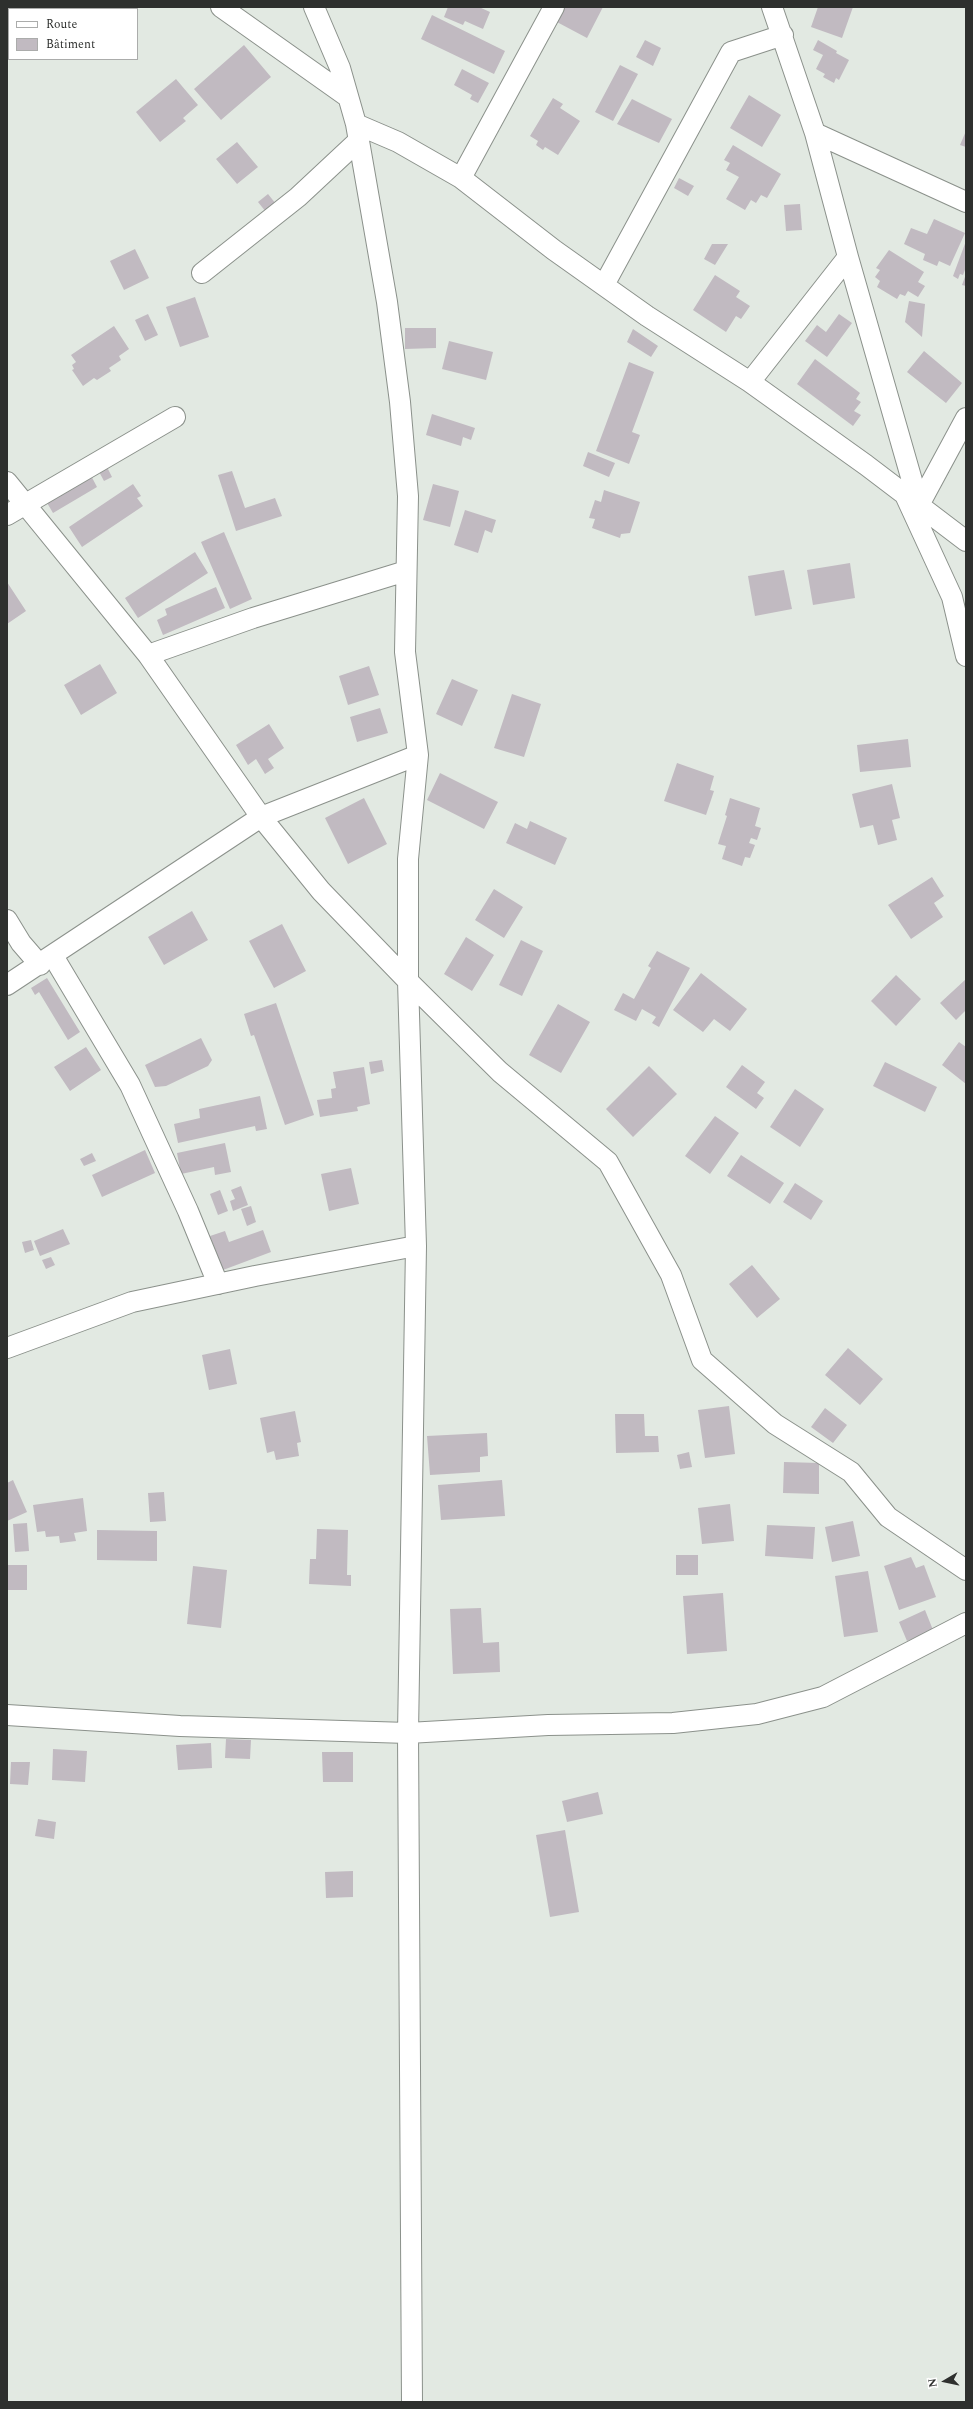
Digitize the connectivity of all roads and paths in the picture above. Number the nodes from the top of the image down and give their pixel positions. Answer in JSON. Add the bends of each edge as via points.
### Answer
{"nodes":[{"id":1,"x":221,"y":7,"type":"edge"},
{"id":2,"x":314,"y":7,"type":"edge"},
{"id":3,"x":554,"y":7,"type":"edge"},
{"id":4,"x":772,"y":7,"type":"edge"},
{"id":5,"x":783,"y":35,"type":"junction"},
{"id":6,"x":348,"y":97,"type":"junction"},
{"id":7,"x":357,"y":132,"type":"junction"},
{"id":8,"x":815,"y":133,"type":"junction"},
{"id":9,"x":461,"y":178,"type":"junction"},
{"id":10,"x":966,"y":202,"type":"edge"},
{"id":11,"x":848,"y":257,"type":"junction"},
{"id":12,"x":202,"y":273,"type":"dead end"},
{"id":13,"x":604,"y":284,"type":"junction"},
{"id":14,"x":750,"y":382,"type":"junction"},
{"id":15,"x":175,"y":417,"type":"dead end"},
{"id":16,"x":966,"y":418,"type":"edge"},
{"id":17,"x":7,"y":482,"type":"edge"},
{"id":18,"x":912,"y":499,"type":"junction"},
{"id":19,"x":15,"y":509,"type":"edge"},
{"id":20,"x":966,"y":541,"type":"edge"},
{"id":21,"x":406,"y":571,"type":"junction"},
{"id":22,"x":148,"y":655,"type":"junction"},
{"id":23,"x":966,"y":656,"type":"edge"},
{"id":24,"x":418,"y":755,"type":"junction"},
{"id":25,"x":261,"y":817,"type":"junction"},
{"id":26,"x":7,"y":920,"type":"edge"},
{"id":27,"x":47,"y":960,"type":"junction"},
{"id":28,"x":408,"y":981,"type":"junction"},
{"id":29,"x":7,"y":985,"type":"edge"},
{"id":30,"x":416,"y":1246,"type":"junction"},
{"id":31,"x":218,"y":1284,"type":"junction"},
{"id":32,"x":7,"y":1348,"type":"edge"},
{"id":33,"x":966,"y":1570,"type":"edge"},
{"id":34,"x":966,"y":1624,"type":"edge"},
{"id":35,"x":7,"y":1715,"type":"edge"},
{"id":36,"x":408,"y":1733,"type":"junction"},
{"id":37,"x":412,"y":2402,"type":"edge"}],
"edges":[{"from":1,"to":6,"type":"street"},
{"from":2,"to":6,"type":"street","via":[[340,68]]},
{"from":3,"to":9,"type":"street"},
{"from":4,"to":5,"type":"street"},
{"from":5,"to":8,"type":"street"},
{"from":5,"to":13,"type":"street","via":[[731,52]]},
{"from":6,"to":7,"type":"street"},
{"from":7,"to":9,"type":"street","via":[[398,142]]},
{"from":7,"to":12,"type":"street","via":[[298,197]]},
{"from":7,"to":21,"type":"street","via":[[387,302],[400,402],[408,496]]},
{"from":8,"to":10,"type":"street"},
{"from":8,"to":11,"type":"street"},
{"from":9,"to":13,"type":"street","via":[[548,246]]},
{"from":11,"to":14,"type":"street"},
{"from":11,"to":18,"type":"street"},
{"from":13,"to":14,"type":"street","via":[[647,316]]},
{"from":14,"to":18,"type":"street"},
{"from":15,"to":19,"type":"street"},
{"from":16,"to":18,"type":"street"},
{"from":17,"to":19,"type":"street"},
{"from":18,"to":20,"type":"street"},
{"from":18,"to":23,"type":"street","via":[[952,597]]},
{"from":19,"to":22,"type":"street"},
{"from":21,"to":22,"type":"street","via":[[253,618]]},
{"from":21,"to":24,"type":"street","via":[[405,652]]},
{"from":22,"to":25,"type":"street"},
{"from":24,"to":25,"type":"street"},
{"from":24,"to":28,"type":"street","via":[[408,859]]},
{"from":25,"to":27,"type":"street"},
{"from":25,"to":28,"type":"street","via":[[321,892]]},
{"from":26,"to":27,"type":"street","via":[[21,943]]},
{"from":27,"to":29,"type":"street"},
{"from":27,"to":31,"type":"street","via":[[130,1085],[188,1211]]},
{"from":28,"to":30,"type":"street"},
{"from":28,"to":33,"type":"street","via":[[500,1072],[608,1162],[671,1275],[702,1360],[775,1424],[851,1472],[888,1517]]},
{"from":30,"to":31,"type":"street"},
{"from":30,"to":36,"type":"street"},
{"from":31,"to":32,"type":"street","via":[[132,1302]]},
{"from":34,"to":36,"type":"street","via":[[823,1697],[757,1714],[673,1723],[548,1725]]},
{"from":35,"to":36,"type":"street","via":[[180,1726]]},
{"from":36,"to":37,"type":"street"}]}
